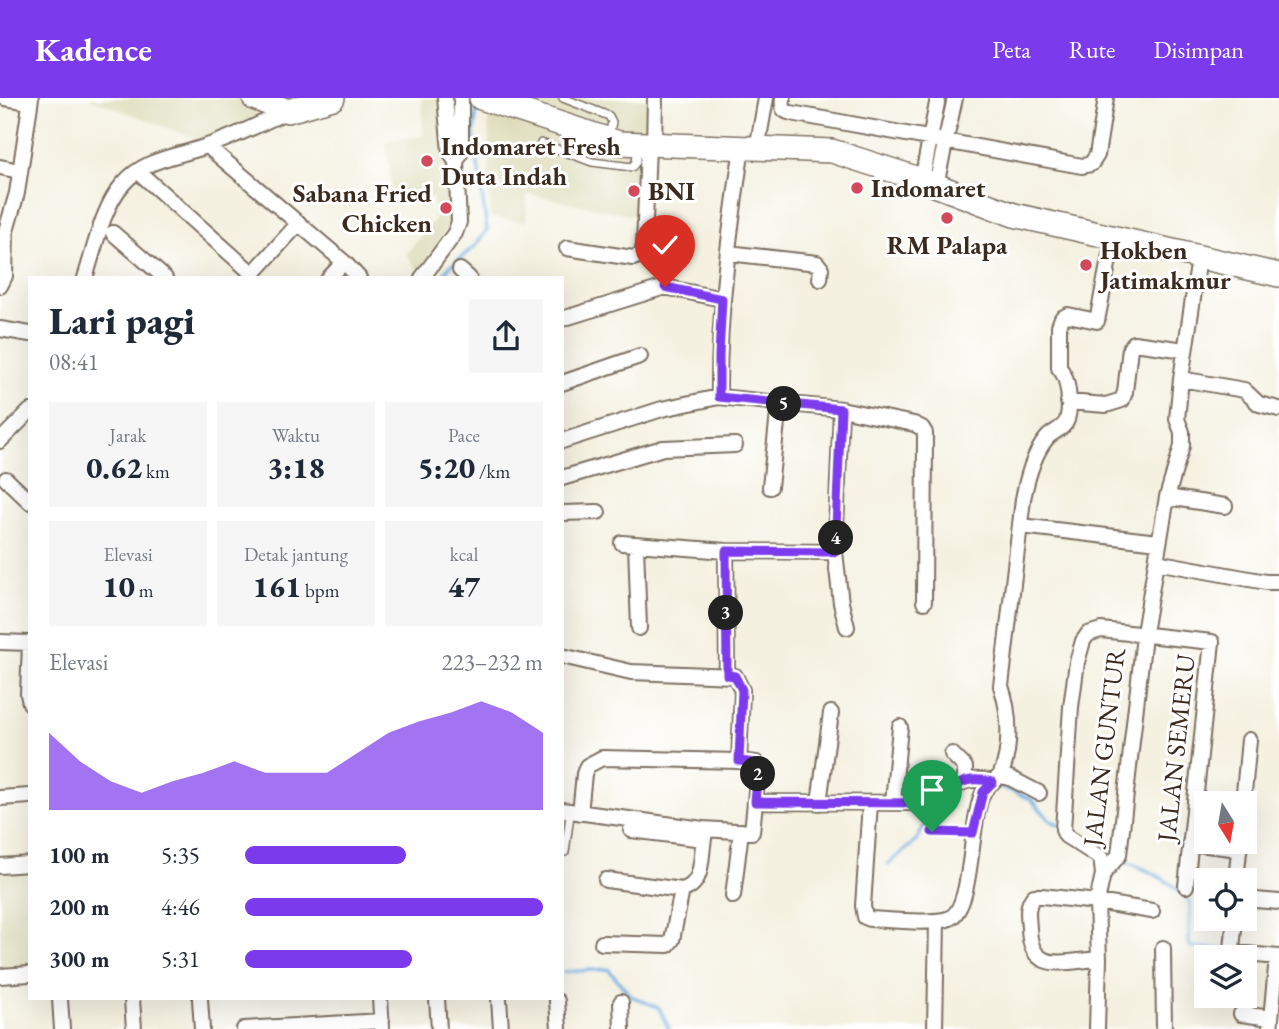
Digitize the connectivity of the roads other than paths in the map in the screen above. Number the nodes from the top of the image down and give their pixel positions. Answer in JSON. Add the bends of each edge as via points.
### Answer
{"nodes":[{"id":1,"x":5,"y":98,"type":"edge"},
{"id":2,"x":254,"y":98,"type":"edge"},
{"id":3,"x":333,"y":98,"type":"edge"},
{"id":4,"x":445,"y":98,"type":"edge"},
{"id":5,"x":461,"y":98,"type":"edge"},
{"id":6,"x":563,"y":98,"type":"edge"},
{"id":7,"x":655,"y":98,"type":"edge"},
{"id":8,"x":766,"y":98,"type":"edge"},
{"id":9,"x":783,"y":98,"type":"edge"},
{"id":10,"x":938,"y":98,"type":"edge"},
{"id":11,"x":955,"y":98,"type":"edge"},
{"id":12,"x":1107,"y":98,"type":"edge"},
{"id":13,"x":31,"y":100,"type":"edge"},
{"id":14,"x":493,"y":100,"type":"edge"},
{"id":15,"x":288,"y":111,"type":"junction"},
{"id":16,"x":938,"y":139,"type":"junction"},
{"id":17,"x":607,"y":141,"type":"junction"},
{"id":18,"x":541,"y":143,"type":"dead end"},
{"id":19,"x":647,"y":146,"type":"junction"},
{"id":20,"x":749,"y":148,"type":"junction"},
{"id":21,"x":212,"y":150,"type":"dead end"},
{"id":22,"x":456,"y":162,"type":"junction"},
{"id":23,"x":0,"y":167,"type":"edge"},
{"id":24,"x":19,"y":170,"type":"junction"},
{"id":25,"x":142,"y":175,"type":"dead end"},
{"id":26,"x":929,"y":183,"type":"junction"},
{"id":27,"x":298,"y":224,"type":"junction"},
{"id":28,"x":3,"y":230,"type":"edge"},
{"id":29,"x":113,"y":233,"type":"dead end"},
{"id":30,"x":1113,"y":239,"type":"junction"},
{"id":31,"x":567,"y":248,"type":"dead end"},
{"id":32,"x":728,"y":253,"type":"junction"},
{"id":33,"x":1199,"y":258,"type":"junction"},
{"id":34,"x":344,"y":262,"type":"junction"},
{"id":35,"x":1279,"y":275,"type":"edge"},
{"id":36,"x":86,"y":276,"type":"edge"},
{"id":37,"x":163,"y":276,"type":"edge"},
{"id":38,"x":251,"y":276,"type":"edge"},
{"id":39,"x":331,"y":276,"type":"edge"},
{"id":40,"x":357,"y":276,"type":"edge"},
{"id":41,"x":423,"y":276,"type":"edge"},
{"id":42,"x":820,"y":279,"type":"dead end"},
{"id":43,"x":0,"y":286,"type":"edge"},
{"id":44,"x":722,"y":299,"type":"junction"},
{"id":45,"x":564,"y":318,"type":"edge"},
{"id":46,"x":0,"y":329,"type":"edge"},
{"id":47,"x":28,"y":334,"type":"edge"},
{"id":48,"x":1185,"y":350,"type":"junction"},
{"id":49,"x":640,"y":356,"type":"dead end"},
{"id":50,"x":1181,"y":379,"type":"junction"},
{"id":51,"x":564,"y":382,"type":"edge"},
{"id":52,"x":719,"y":397,"type":"junction"},
{"id":53,"x":1068,"y":402,"type":"junction"},
{"id":54,"x":779,"y":404,"type":"junction"},
{"id":55,"x":841,"y":409,"type":"junction"},
{"id":56,"x":1279,"y":409,"type":"edge"},
{"id":57,"x":28,"y":414,"type":"edge"},
{"id":58,"x":564,"y":440,"type":"edge"},
{"id":59,"x":0,"y":441,"type":"edge"},
{"id":60,"x":735,"y":446,"type":"dead end"},
{"id":61,"x":564,"y":477,"type":"edge"},
{"id":62,"x":6,"y":480,"type":"dead end"},
{"id":63,"x":771,"y":487,"type":"dead end"},
{"id":64,"x":1167,"y":497,"type":"junction"},
{"id":65,"x":28,"y":500,"type":"edge"},
{"id":66,"x":1225,"y":506,"type":"dead end"},
{"id":67,"x":598,"y":512,"type":"dead end"},
{"id":68,"x":564,"y":513,"type":"edge"},
{"id":69,"x":1021,"y":526,"type":"junction"},
{"id":70,"x":1158,"y":542,"type":"junction"},
{"id":71,"x":726,"y":551,"type":"junction"},
{"id":72,"x":835,"y":552,"type":"junction"},
{"id":73,"x":1156,"y":562,"type":"junction"},
{"id":74,"x":1279,"y":582,"type":"edge"},
{"id":75,"x":924,"y":601,"type":"dead end"},
{"id":76,"x":847,"y":627,"type":"dead end"},
{"id":77,"x":639,"y":628,"type":"dead end"},
{"id":78,"x":1143,"y":635,"type":"junction"},
{"id":79,"x":0,"y":642,"type":"edge"},
{"id":80,"x":28,"y":644,"type":"edge"},
{"id":81,"x":564,"y":656,"type":"edge"},
{"id":82,"x":727,"y":675,"type":"junction"},
{"id":83,"x":831,"y":713,"type":"dead end"},
{"id":84,"x":900,"y":727,"type":"dead end"},
{"id":85,"x":1249,"y":740,"type":"dead end"},
{"id":86,"x":952,"y":754,"type":"dead end"},
{"id":87,"x":739,"y":761,"type":"junction"},
{"id":88,"x":997,"y":779,"type":"junction"},
{"id":89,"x":965,"y":781,"type":"junction"},
{"id":90,"x":1244,"y":791,"type":"edge"},
{"id":91,"x":1039,"y":793,"type":"dead end"},
{"id":92,"x":28,"y":796,"type":"edge"},
{"id":93,"x":0,"y":798,"type":"edge"},
{"id":94,"x":755,"y":802,"type":"junction"},
{"id":95,"x":819,"y":803,"type":"junction"},
{"id":96,"x":870,"y":803,"type":"junction"},
{"id":97,"x":893,"y":803,"type":"junction"},
{"id":98,"x":570,"y":811,"type":"edge"},
{"id":99,"x":625,"y":829,"type":"dead end"},
{"id":100,"x":741,"y":831,"type":"junction"},
{"id":101,"x":932,"y":832,"type":"dead end"},
{"id":102,"x":973,"y":833,"type":"junction"},
{"id":103,"x":703,"y":834,"type":"junction"},
{"id":104,"x":1190,"y":843,"type":"junction"},
{"id":105,"x":1194,"y":843,"type":"edge"},
{"id":106,"x":565,"y":852,"type":"dead end"},
{"id":107,"x":28,"y":864,"type":"edge"},
{"id":108,"x":0,"y":866,"type":"edge"},
{"id":109,"x":1104,"y":874,"type":"junction"},
{"id":110,"x":606,"y":880,"type":"dead end"},
{"id":111,"x":1186,"y":887,"type":"dead end"},
{"id":112,"x":681,"y":890,"type":"junction"},
{"id":113,"x":733,"y":896,"type":"dead end"},
{"id":114,"x":1257,"y":900,"type":"edge"},
{"id":115,"x":1097,"y":901,"type":"junction"},
{"id":116,"x":1279,"y":902,"type":"edge"},
{"id":117,"x":1152,"y":911,"type":"dead end"},
{"id":118,"x":937,"y":921,"type":"junction"},
{"id":119,"x":1234,"y":931,"type":"edge"},
{"id":120,"x":602,"y":943,"type":"dead end"},
{"id":121,"x":1163,"y":948,"type":"dead end"},
{"id":122,"x":1278,"y":957,"type":"edge"},
{"id":123,"x":1099,"y":959,"type":"junction"},
{"id":124,"x":28,"y":974,"type":"edge"},
{"id":125,"x":0,"y":976,"type":"edge"},
{"id":126,"x":60,"y":1000,"type":"edge"},
{"id":127,"x":132,"y":1000,"type":"edge"},
{"id":128,"x":200,"y":1000,"type":"edge"},
{"id":129,"x":380,"y":1000,"type":"edge"},
{"id":130,"x":437,"y":1000,"type":"edge"},
{"id":131,"x":499,"y":1000,"type":"edge"},
{"id":132,"x":557,"y":1001,"type":"edge"},
{"id":133,"x":621,"y":1002,"type":"dead end"},
{"id":134,"x":1241,"y":1014,"type":"dead end"},
{"id":135,"x":1273,"y":1016,"type":"edge"},
{"id":136,"x":382,"y":1025,"type":"edge"},
{"id":137,"x":62,"y":1029,"type":"edge"},
{"id":138,"x":134,"y":1029,"type":"edge"},
{"id":139,"x":202,"y":1029,"type":"edge"},
{"id":140,"x":244,"y":1029,"type":"edge"},
{"id":141,"x":439,"y":1029,"type":"edge"},
{"id":142,"x":501,"y":1029,"type":"edge"},
{"id":143,"x":559,"y":1029,"type":"edge"},
{"id":144,"x":622,"y":1029,"type":"edge"},
{"id":145,"x":934,"y":1029,"type":"edge"},
{"id":146,"x":1097,"y":1029,"type":"edge"},
{"id":147,"x":1164,"y":1029,"type":"edge"}],
"edges":[{"from":1,"to":13,"type":"street"},
{"from":2,"to":15,"type":"main road"},
{"from":3,"to":15,"type":"main road"},
{"from":4,"to":22,"type":"street","via":[[450,152]]},
{"from":5,"to":22,"type":"street","via":[[461,152]]},
{"from":6,"to":17,"type":"lane","via":[[609,116]]},
{"from":7,"to":19,"type":"street"},
{"from":8,"to":20,"type":"street"},
{"from":9,"to":16,"type":"street","via":[[782,107],[792,113]]},
{"from":10,"to":16,"type":"street"},
{"from":11,"to":16,"type":"street"},
{"from":12,"to":16,"type":"street","via":[[1097,155],[1091,164]]},
{"from":13,"to":24,"type":"street"},
{"from":14,"to":17,"type":"main road"},
{"from":15,"to":36,"type":"street","via":[[205,147],[149,163],[133,174],[121,185],[109,209]]},
{"from":16,"to":26,"type":"street"},
{"from":17,"to":19,"type":"main road"},
{"from":18,"to":19,"type":"lane","via":[[592,162],[632,167]]},
{"from":19,"to":20,"type":"main road"},
{"from":19,"to":31,"type":"street","via":[[641,255],[633,258]]},
{"from":20,"to":26,"type":"main road","via":[[832,151]]},
{"from":20,"to":32,"type":"street"},
{"from":21,"to":27,"type":"street"},
{"from":22,"to":41,"type":"street","via":[[459,222]]},
{"from":23,"to":24,"type":"street"},
{"from":24,"to":28,"type":"street","via":[[17,194]]},
{"from":25,"to":38,"type":"street"},
{"from":26,"to":30,"type":"main road","via":[[1014,215]]},
{"from":27,"to":34,"type":"street"},
{"from":27,"to":38,"type":"street"},
{"from":28,"to":43,"type":"street","via":[[5,276]]},
{"from":29,"to":37,"type":"street"},
{"from":30,"to":33,"type":"main road"},
{"from":30,"to":53,"type":"street","via":[[1097,321],[1069,315],[1059,326],[1059,368],[1065,373]]},
{"from":32,"to":42,"type":"street","via":[[817,263]]},
{"from":32,"to":44,"type":"street"},
{"from":33,"to":35,"type":"main road"},
{"from":33,"to":48,"type":"street","name":"JALAN GUNTUR"},
{"from":34,"to":39,"type":"street"},
{"from":34,"to":40,"type":"street"},
{"from":44,"to":45,"type":"street","via":[[665,287]]},
{"from":44,"to":52,"type":"street"},
{"from":46,"to":47,"type":"street"},
{"from":48,"to":50,"type":"street","name":"JALAN GUNTUR"},
{"from":48,"to":53,"type":"street","via":[[1134,343],[1122,400],[1106,405]]},
{"from":49,"to":51,"type":"street"},
{"from":50,"to":56,"type":"street","via":[[1244,390],[1259,404]]},
{"from":50,"to":64,"type":"street","name":"JALAN GUNTUR","via":[[1177,419],[1182,446]]},
{"from":52,"to":54,"type":"street"},
{"from":52,"to":58,"type":"street","via":[[662,409]]},
{"from":53,"to":69,"type":"street","via":[[1066,424],[1047,437],[1038,451],[1023,499]]},
{"from":54,"to":55,"type":"street"},
{"from":54,"to":63,"type":"street"},
{"from":55,"to":72,"type":"street"},
{"from":55,"to":75,"type":"street","via":[[914,424],[925,433]]},
{"from":57,"to":59,"type":"street"},
{"from":60,"to":61,"type":"street","via":[[663,448]]},
{"from":62,"to":65,"type":"street"},
{"from":64,"to":66,"type":"street"},
{"from":64,"to":70,"type":"street","name":"JALAN GUNTUR"},
{"from":67,"to":68,"type":"street"},
{"from":69,"to":70,"type":"street"},
{"from":69,"to":88,"type":"street","via":[[1001,686],[1006,701],[1007,751]]},
{"from":70,"to":73,"type":"street","name":"JALAN GUNTUR"},
{"from":71,"to":72,"type":"street"},
{"from":71,"to":77,"type":"street","via":[[629,545]]},
{"from":71,"to":82,"type":"street"},
{"from":72,"to":76,"type":"street"},
{"from":73,"to":74,"type":"street"},
{"from":73,"to":78,"type":"street","name":"JALAN GUNTUR"},
{"from":78,"to":104,"type":"street","name":"JALAN SEMERU","via":[[1212,642]]},
{"from":78,"to":109,"type":"street","name":"JALAN GUNTUR","via":[[1117,859]]},
{"from":78,"to":109,"type":"street","via":[[1088,634],[1077,662],[1062,826],[1066,836],[1101,858]]},
{"from":79,"to":80,"type":"street"},
{"from":81,"to":82,"type":"street","via":[[631,672]]},
{"from":82,"to":87,"type":"street","via":[[735,676],[742,690]]},
{"from":83,"to":95,"type":"street"},
{"from":84,"to":97,"type":"street"},
{"from":85,"to":90,"type":"street"},
{"from":86,"to":89,"type":"street","via":[[965,767]]},
{"from":87,"to":94,"type":"street","via":[[756,763],[758,768]]},
{"from":87,"to":98,"type":"street","via":[[602,758],[587,766]]},
{"from":88,"to":89,"type":"street"},
{"from":88,"to":91,"type":"street","via":[[1010,778]]},
{"from":88,"to":102,"type":"street","via":[[983,792]]},
{"from":89,"to":97,"type":"street","via":[[927,803]]},
{"from":92,"to":93,"type":"street"},
{"from":94,"to":95,"type":"street"},
{"from":94,"to":100,"type":"street","via":[[752,832]]},
{"from":95,"to":96,"type":"street"},
{"from":96,"to":97,"type":"street"},
{"from":96,"to":118,"type":"street","via":[[863,912],[870,919]]},
{"from":98,"to":103,"type":"street"},
{"from":98,"to":106,"type":"lane"},
{"from":99,"to":103,"type":"street"},
{"from":100,"to":103,"type":"street"},
{"from":100,"to":113,"type":"street"},
{"from":101,"to":102,"type":"lane"},
{"from":102,"to":118,"type":"street","via":[[962,905],[952,917]]},
{"from":103,"to":112,"type":"street","via":[[696,881]]},
{"from":104,"to":105,"type":"street"},
{"from":104,"to":111,"type":"street","name":"JALAN SEMERU"},
{"from":107,"to":108,"type":"street"},
{"from":109,"to":115,"type":"street","name":"JALAN GUNTUR"},
{"from":110,"to":112,"type":"street"},
{"from":112,"to":120,"type":"street","via":[[668,945]]},
{"from":114,"to":116,"type":"street"},
{"from":115,"to":117,"type":"street"},
{"from":115,"to":123,"type":"street","name":"JALAN GUNTUR"},
{"from":115,"to":123,"type":"street","via":[[1034,896],[1028,906],[1029,940],[1043,961]]},
{"from":118,"to":145,"type":"street"},
{"from":119,"to":122,"type":"street","via":[[1232,949],[1236,953]]},
{"from":121,"to":147,"type":"street"},
{"from":122,"to":135,"type":"street"},
{"from":123,"to":146,"type":"street","name":"JALAN GUNTUR"},
{"from":124,"to":125,"type":"street"},
{"from":126,"to":137,"type":"street"},
{"from":127,"to":138,"type":"street"},
{"from":128,"to":139,"type":"street"},
{"from":129,"to":136,"type":"street"},
{"from":130,"to":141,"type":"street"},
{"from":131,"to":142,"type":"street"},
{"from":132,"to":143,"type":"street"},
{"from":133,"to":144,"type":"street"},
{"from":134,"to":135,"type":"street"},
{"from":136,"to":140,"type":"street"}]}
